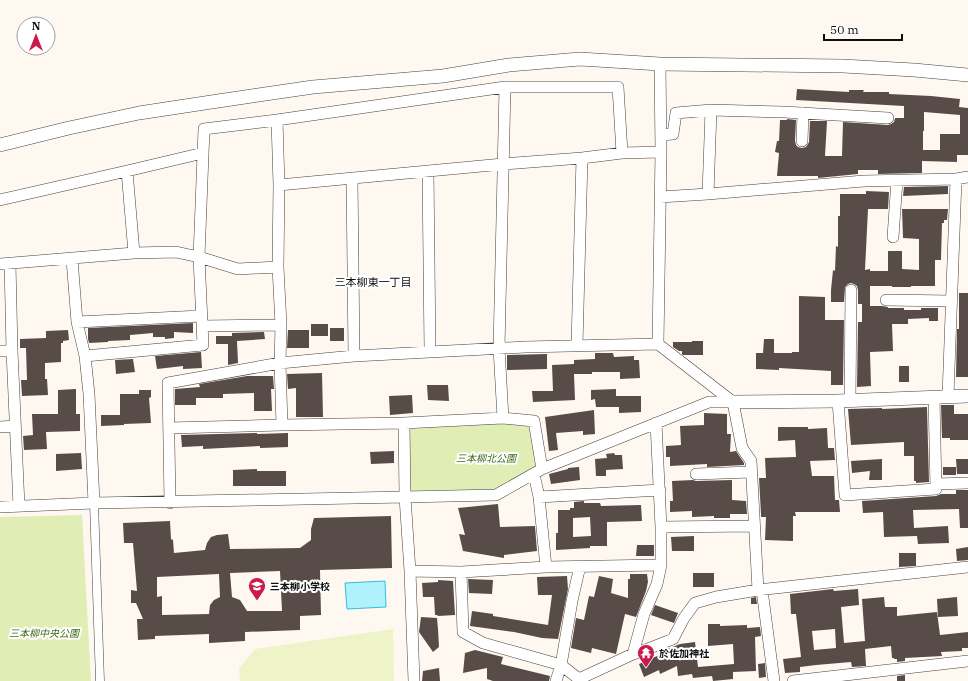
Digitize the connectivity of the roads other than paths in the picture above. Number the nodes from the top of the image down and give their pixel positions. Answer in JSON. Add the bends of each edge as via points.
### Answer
{"nodes":[{"id":1,"x":660,"y":64,"type":"junction"},
{"id":2,"x":968,"y":75,"type":"edge"},
{"id":3,"x":505,"y":87,"type":"junction"},
{"id":4,"x":712,"y":110,"type":"junction"},
{"id":5,"x":803,"y":113,"type":"junction"},
{"id":6,"x":888,"y":118,"type":"dead end"},
{"id":7,"x":277,"y":120,"type":"junction"},
{"id":8,"x":661,"y":136,"type":"junction"},
{"id":9,"x":802,"y":141,"type":"dead end"},
{"id":10,"x":0,"y":145,"type":"edge"},
{"id":11,"x":622,"y":152,"type":"junction"},
{"id":12,"x":661,"y":152,"type":"junction"},
{"id":13,"x":203,"y":153,"type":"junction"},
{"id":14,"x":582,"y":158,"type":"junction"},
{"id":15,"x":503,"y":164,"type":"junction"},
{"id":16,"x":127,"y":171,"type":"junction"},
{"id":17,"x":428,"y":171,"type":"junction"},
{"id":18,"x":968,"y":177,"type":"edge"},
{"id":19,"x":352,"y":178,"type":"junction"},
{"id":20,"x":956,"y":179,"type":"junction"},
{"id":21,"x":897,"y":180,"type":"junction"},
{"id":22,"x":279,"y":185,"type":"junction"},
{"id":23,"x":708,"y":194,"type":"junction"},
{"id":24,"x":660,"y":197,"type":"junction"},
{"id":25,"x":0,"y":200,"type":"edge"},
{"id":26,"x":892,"y":237,"type":"dead end"},
{"id":27,"x":134,"y":253,"type":"junction"},
{"id":28,"x":198,"y":257,"type":"junction"},
{"id":29,"x":72,"y":259,"type":"junction"},
{"id":30,"x":5,"y":264,"type":"edge"},
{"id":31,"x":278,"y":267,"type":"junction"},
{"id":32,"x":851,"y":290,"type":"dead end"},
{"id":33,"x":886,"y":300,"type":"dead end"},
{"id":34,"x":951,"y":301,"type":"junction"},
{"id":35,"x":202,"y":321,"type":"junction"},
{"id":36,"x":77,"y":322,"type":"junction"},
{"id":37,"x":281,"y":325,"type":"junction"},
{"id":38,"x":658,"y":344,"type":"junction"},
{"id":39,"x":577,"y":345,"type":"junction"},
{"id":40,"x":499,"y":348,"type":"junction"},
{"id":41,"x":0,"y":351,"type":"edge"},
{"id":42,"x":12,"y":351,"type":"junction"},
{"id":43,"x":430,"y":351,"type":"junction"},
{"id":44,"x":85,"y":356,"type":"junction"},
{"id":45,"x":354,"y":356,"type":"junction"},
{"id":46,"x":280,"y":363,"type":"junction"},
{"id":47,"x":948,"y":396,"type":"junction"},
{"id":48,"x":968,"y":396,"type":"edge"},
{"id":49,"x":934,"y":397,"type":"junction"},
{"id":50,"x":844,"y":401,"type":"junction"},
{"id":51,"x":733,"y":402,"type":"junction"},
{"id":52,"x":503,"y":418,"type":"junction"},
{"id":53,"x":404,"y":423,"type":"junction"},
{"id":54,"x":656,"y":423,"type":"junction"},
{"id":55,"x":282,"y":425,"type":"junction"},
{"id":56,"x":15,"y":426,"type":"junction"},
{"id":57,"x":0,"y":427,"type":"edge"},
{"id":58,"x":169,"y":428,"type":"junction"},
{"id":59,"x":538,"y":471,"type":"junction"},
{"id":60,"x":751,"y":472,"type":"junction"},
{"id":61,"x":696,"y":474,"type":"dead end"},
{"id":62,"x":968,"y":483,"type":"edge"},
{"id":63,"x":936,"y":484,"type":"junction"},
{"id":64,"x":660,"y":490,"type":"junction"},
{"id":65,"x":405,"y":497,"type":"junction"},
{"id":66,"x":538,"y":497,"type":"junction"},
{"id":67,"x":170,"y":502,"type":"junction"},
{"id":68,"x":94,"y":503,"type":"junction"},
{"id":69,"x":19,"y":506,"type":"junction"},
{"id":70,"x":0,"y":507,"type":"edge"},
{"id":71,"x":754,"y":526,"type":"junction"},
{"id":72,"x":661,"y":527,"type":"junction"},
{"id":73,"x":661,"y":564,"type":"junction"},
{"id":74,"x":580,"y":566,"type":"junction"},
{"id":75,"x":546,"y":567,"type":"junction"},
{"id":76,"x":968,"y":567,"type":"edge"},
{"id":77,"x":410,"y":572,"type":"junction"},
{"id":78,"x":461,"y":572,"type":"junction"},
{"id":79,"x":760,"y":590,"type":"junction"},
{"id":80,"x":633,"y":654,"type":"junction"},
{"id":81,"x":968,"y":661,"type":"edge"},
{"id":82,"x":561,"y":665,"type":"junction"},
{"id":83,"x":580,"y":680,"type":"edge"},
{"id":84,"x":100,"y":681,"type":"edge"},
{"id":85,"x":414,"y":681,"type":"edge"},
{"id":86,"x":556,"y":681,"type":"edge"},
{"id":87,"x":774,"y":681,"type":"edge"},
{"id":88,"x":793,"y":681,"type":"edge"}],
"edges":[{"from":1,"to":2,"type":"street","via":[[843,66]]},
{"from":1,"to":8,"type":"street"},
{"from":1,"to":10,"type":"street","via":[[580,59],[509,65],[443,76],[313,87],[139,113]]},
{"from":3,"to":7,"type":"street"},
{"from":3,"to":11,"type":"street","via":[[618,87]]},
{"from":3,"to":15,"type":"street"},
{"from":4,"to":5,"type":"street"},
{"from":4,"to":8,"type":"street","via":[[676,113],[673,134]]},
{"from":4,"to":23,"type":"street"},
{"from":5,"to":6,"type":"street"},
{"from":5,"to":9,"type":"street"},
{"from":7,"to":13,"type":"street","via":[[204,129]]},
{"from":7,"to":22,"type":"street"},
{"from":8,"to":12,"type":"street"},
{"from":11,"to":12,"type":"street"},
{"from":11,"to":14,"type":"street"},
{"from":12,"to":24,"type":"street"},
{"from":13,"to":16,"type":"street"},
{"from":13,"to":28,"type":"street"},
{"from":14,"to":15,"type":"street"},
{"from":14,"to":39,"type":"street"},
{"from":15,"to":17,"type":"street"},
{"from":15,"to":40,"type":"street"},
{"from":16,"to":25,"type":"street"},
{"from":16,"to":27,"type":"street"},
{"from":17,"to":19,"type":"street"},
{"from":17,"to":43,"type":"street"},
{"from":18,"to":20,"type":"street"},
{"from":19,"to":22,"type":"street"},
{"from":19,"to":45,"type":"street"},
{"from":20,"to":21,"type":"street"},
{"from":20,"to":34,"type":"street"},
{"from":21,"to":23,"type":"street"},
{"from":21,"to":26,"type":"street"},
{"from":22,"to":31,"type":"street"},
{"from":23,"to":24,"type":"street"},
{"from":24,"to":38,"type":"street"},
{"from":27,"to":28,"type":"street","via":[[176,252]]},
{"from":27,"to":29,"type":"street"},
{"from":28,"to":31,"type":"street","via":[[238,269]]},
{"from":28,"to":35,"type":"street"},
{"from":29,"to":30,"type":"street"},
{"from":29,"to":36,"type":"street"},
{"from":30,"to":42,"type":"street"},
{"from":31,"to":37,"type":"street"},
{"from":32,"to":50,"type":"street"},
{"from":33,"to":34,"type":"street"},
{"from":34,"to":47,"type":"street"},
{"from":35,"to":36,"type":"street"},
{"from":35,"to":37,"type":"street"},
{"from":35,"to":44,"type":"street","via":[[203,345]]},
{"from":36,"to":44,"type":"street"},
{"from":37,"to":46,"type":"street"},
{"from":38,"to":39,"type":"street"},
{"from":38,"to":51,"type":"street"},
{"from":39,"to":40,"type":"street"},
{"from":40,"to":43,"type":"street"},
{"from":40,"to":52,"type":"street"},
{"from":41,"to":42,"type":"street"},
{"from":42,"to":56,"type":"street"},
{"from":43,"to":45,"type":"street"},
{"from":44,"to":68,"type":"street"},
{"from":45,"to":46,"type":"street"},
{"from":46,"to":55,"type":"street"},
{"from":46,"to":58,"type":"street","via":[[168,383]]},
{"from":47,"to":48,"type":"street"},
{"from":47,"to":49,"type":"street"},
{"from":49,"to":50,"type":"street"},
{"from":49,"to":63,"type":"street"},
{"from":50,"to":51,"type":"street"},
{"from":50,"to":63,"type":"street","via":[[845,495],[936,489]]},
{"from":51,"to":54,"type":"street","via":[[709,402]]},
{"from":51,"to":60,"type":"street","via":[[742,448],[751,461]]},
{"from":52,"to":53,"type":"street"},
{"from":52,"to":59,"type":"street","via":[[534,421]]},
{"from":53,"to":55,"type":"street"},
{"from":53,"to":65,"type":"street"},
{"from":54,"to":59,"type":"street"},
{"from":54,"to":64,"type":"street"},
{"from":55,"to":58,"type":"street"},
{"from":56,"to":57,"type":"street"},
{"from":56,"to":69,"type":"street"},
{"from":58,"to":67,"type":"street"},
{"from":59,"to":65,"type":"street","via":[[496,495]]},
{"from":59,"to":66,"type":"street"},
{"from":60,"to":61,"type":"street"},
{"from":60,"to":71,"type":"street"},
{"from":62,"to":63,"type":"street"},
{"from":64,"to":66,"type":"street"},
{"from":64,"to":72,"type":"street"},
{"from":65,"to":67,"type":"street"},
{"from":65,"to":77,"type":"street"},
{"from":66,"to":75,"type":"street"},
{"from":67,"to":68,"type":"street"},
{"from":68,"to":69,"type":"street"},
{"from":68,"to":84,"type":"street"},
{"from":69,"to":70,"type":"street"},
{"from":71,"to":72,"type":"street"},
{"from":71,"to":79,"type":"street"},
{"from":72,"to":73,"type":"street"},
{"from":73,"to":74,"type":"street"},
{"from":73,"to":80,"type":"street","via":[[657,584],[644,614]]},
{"from":74,"to":75,"type":"street"},
{"from":74,"to":82,"type":"street"},
{"from":75,"to":78,"type":"street"},
{"from":76,"to":79,"type":"street"},
{"from":77,"to":78,"type":"street"},
{"from":77,"to":85,"type":"street"},
{"from":78,"to":82,"type":"street","via":[[463,632],[483,643]]},
{"from":79,"to":80,"type":"street","via":[[694,603],[673,639]]},
{"from":79,"to":87,"type":"street"},
{"from":80,"to":83,"type":"street"},
{"from":81,"to":88,"type":"street"},
{"from":82,"to":83,"type":"street"},
{"from":82,"to":86,"type":"street"}]}
